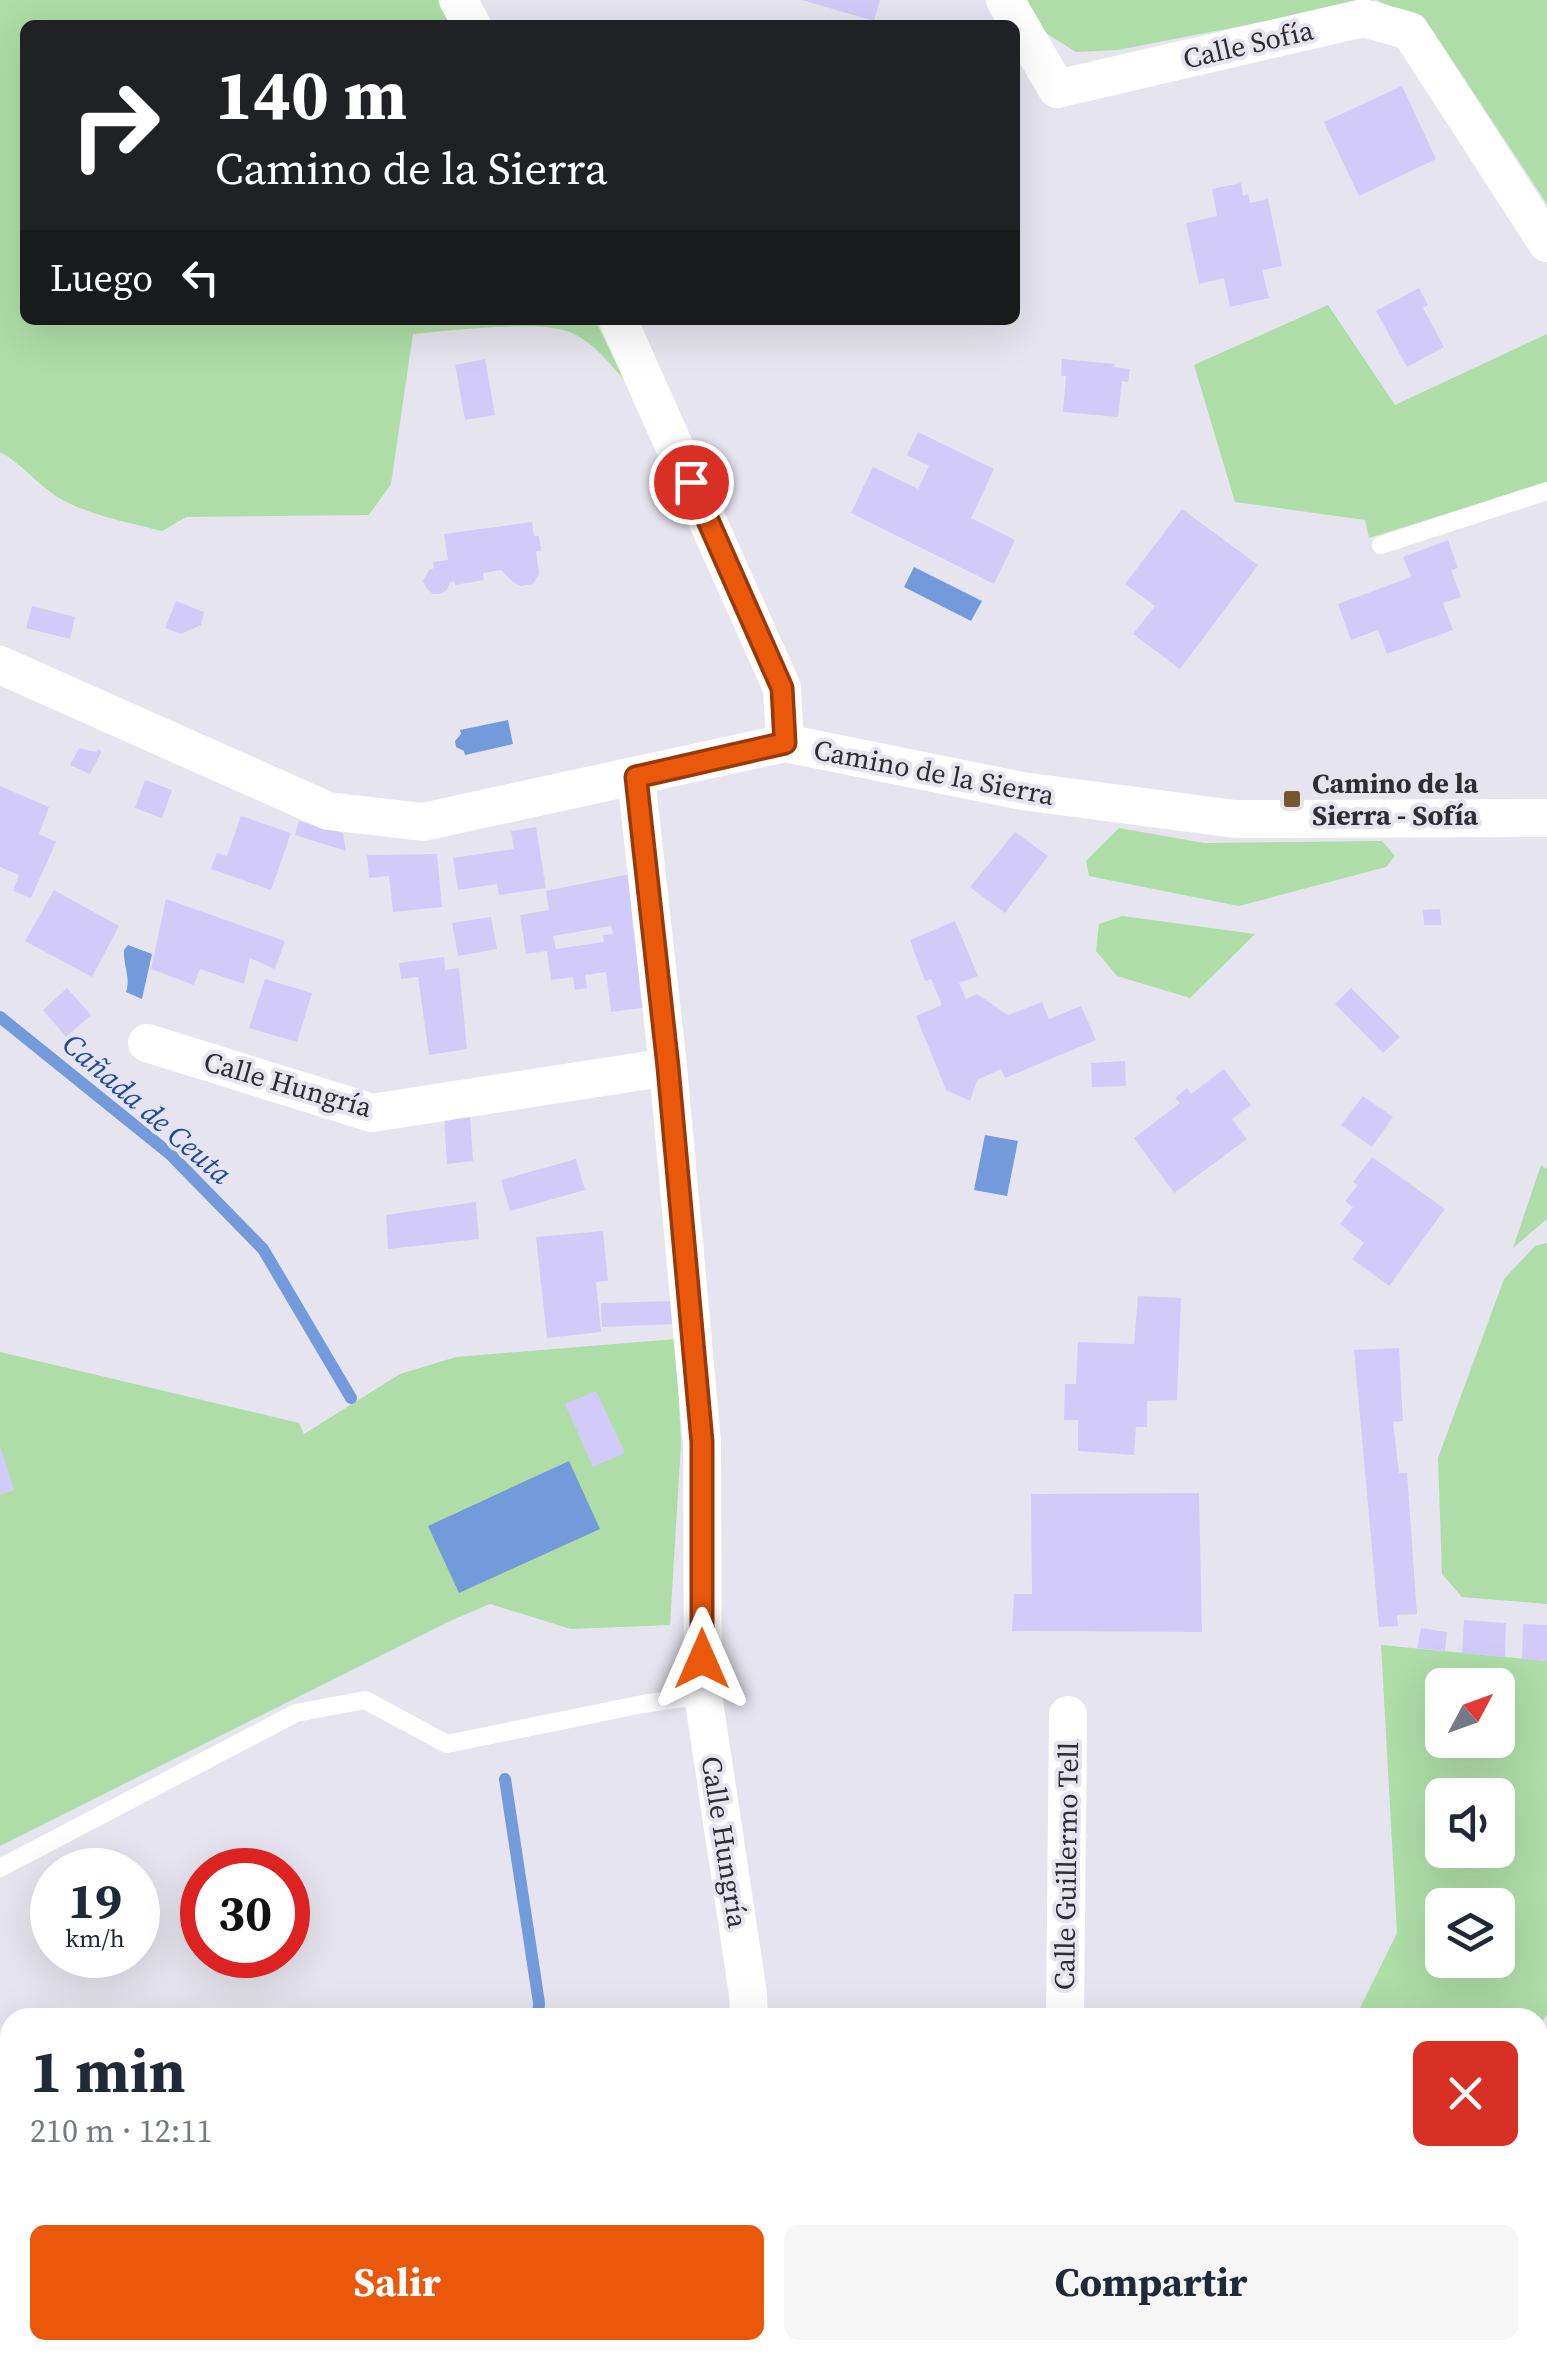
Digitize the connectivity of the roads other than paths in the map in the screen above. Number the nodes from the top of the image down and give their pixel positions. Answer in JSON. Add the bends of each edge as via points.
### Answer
{"nodes":[{"id":1,"x":1020,"y":26,"type":"edge"},
{"id":2,"x":1547,"y":243,"type":"edge"},
{"id":3,"x":620,"y":325,"type":"edge"},
{"id":4,"x":1547,"y":491,"type":"edge"},
{"id":5,"x":1381,"y":545,"type":"dead end"},
{"id":6,"x":0,"y":664,"type":"edge"},
{"id":7,"x":785,"y":743,"type":"junction"},
{"id":8,"x":636,"y":777,"type":"junction"},
{"id":9,"x":1547,"y":818,"type":"edge"},
{"id":10,"x":147,"y":1043,"type":"dead end"},
{"id":11,"x":668,"y":1067,"type":"junction"},
{"id":12,"x":702,"y":1695,"type":"junction"},
{"id":13,"x":1068,"y":1715,"type":"dead end"},
{"id":14,"x":0,"y":1868,"type":"edge"},
{"id":15,"x":748,"y":2008,"type":"edge"},
{"id":16,"x":1065,"y":2008,"type":"edge"}],
"edges":[{"from":1,"to":2,"type":"street","name":"Calle Sofía","via":[[1057,89],[1363,18],[1410,31]]},
{"from":3,"to":7,"type":"street","via":[[782,688]]},
{"from":4,"to":5,"type":"lane"},
{"from":6,"to":8,"type":"street","name":"Camino de la Sierra","via":[[328,811],[423,822]]},
{"from":7,"to":8,"type":"street","name":"Camino de la Sierra"},
{"from":7,"to":9,"type":"street","name":"Camino de la Sierra","via":[[1022,791],[1235,819]]},
{"from":8,"to":11,"type":"street","name":"Calle Hungría"},
{"from":10,"to":11,"type":"street","name":"Calle Hungría","via":[[372,1113]]},
{"from":11,"to":12,"type":"street","name":"Calle Hungría","via":[[702,1442]]},
{"from":12,"to":14,"type":"lane","via":[[447,1744],[365,1700],[296,1712]]},
{"from":12,"to":15,"type":"street","name":"Calle Hungría"},
{"from":13,"to":16,"type":"street","name":"Calle Guillermo Tell"}]}
